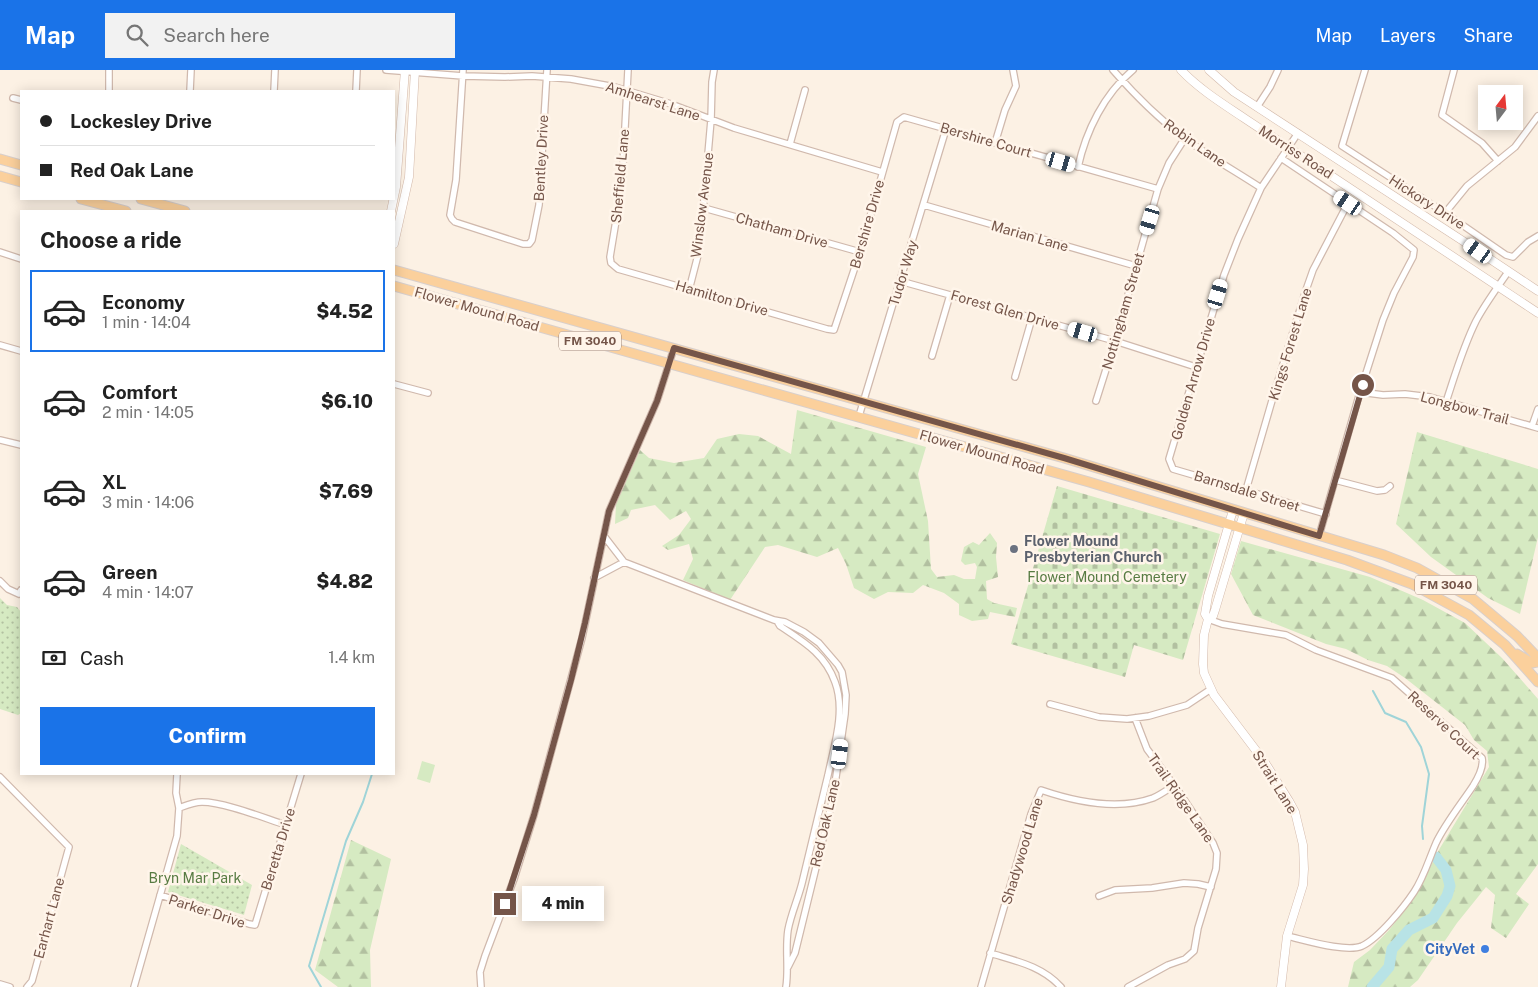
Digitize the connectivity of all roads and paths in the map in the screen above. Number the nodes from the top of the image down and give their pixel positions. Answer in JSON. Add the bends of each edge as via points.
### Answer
{"nodes":[{"id":1,"x":110,"y":70,"type":"edge"},
{"id":2,"x":191,"y":70,"type":"edge"},
{"id":3,"x":275,"y":70,"type":"edge"},
{"id":4,"x":356,"y":70,"type":"edge"},
{"id":5,"x":386,"y":70,"type":"edge"},
{"id":6,"x":547,"y":70,"type":"edge"},
{"id":7,"x":628,"y":70,"type":"edge"},
{"id":8,"x":714,"y":70,"type":"edge"},
{"id":9,"x":1012,"y":70,"type":"edge"},
{"id":10,"x":1113,"y":70,"type":"edge"},
{"id":11,"x":1133,"y":70,"type":"edge"},
{"id":12,"x":1181,"y":70,"type":"edge"},
{"id":13,"x":1209,"y":70,"type":"edge"},
{"id":14,"x":1278,"y":70,"type":"edge"},
{"id":15,"x":1365,"y":70,"type":"edge"},
{"id":16,"x":1454,"y":70,"type":"edge"},
{"id":17,"x":405,"y":71,"type":"edge"},
{"id":18,"x":415,"y":71,"type":"edge"},
{"id":19,"x":463,"y":73,"type":"edge"},
{"id":20,"x":546,"y":77,"type":"junction"},
{"id":21,"x":1121,"y":80,"type":"junction"},
{"id":22,"x":109,"y":90,"type":"edge"},
{"id":23,"x":190,"y":90,"type":"edge"},
{"id":24,"x":274,"y":90,"type":"edge"},
{"id":25,"x":356,"y":90,"type":"edge"},
{"id":26,"x":627,"y":90,"type":"junction"},
{"id":27,"x":805,"y":90,"type":"dead end"},
{"id":28,"x":13,"y":98,"type":"dead end"},
{"id":29,"x":20,"y":100,"type":"edge"},
{"id":30,"x":1258,"y":107,"type":"junction"},
{"id":31,"x":1538,"y":116,"type":"edge"},
{"id":32,"x":901,"y":118,"type":"joint"},
{"id":33,"x":711,"y":120,"type":"junction"},
{"id":34,"x":946,"y":129,"type":"junction"},
{"id":35,"x":1298,"y":133,"type":"junction"},
{"id":36,"x":1185,"y":138,"type":"junction"},
{"id":37,"x":995,"y":143,"type":"junction"},
{"id":38,"x":790,"y":144,"type":"junction"},
{"id":39,"x":1288,"y":147,"type":"junction"},
{"id":40,"x":1281,"y":158,"type":"junction"},
{"id":41,"x":0,"y":159,"type":"edge"},
{"id":42,"x":1498,"y":161,"type":"junction"},
{"id":43,"x":20,"y":165,"type":"edge"},
{"id":44,"x":1078,"y":167,"type":"junction"},
{"id":45,"x":882,"y":172,"type":"junction"},
{"id":46,"x":0,"y":176,"type":"edge"},
{"id":47,"x":20,"y":182,"type":"edge"},
{"id":48,"x":1261,"y":188,"type":"junction"},
{"id":49,"x":1158,"y":189,"type":"junction"},
{"id":50,"x":395,"y":192,"type":"edge"},
{"id":51,"x":85,"y":200,"type":"edge"},
{"id":52,"x":145,"y":200,"type":"edge"},
{"id":53,"x":1348,"y":203,"type":"junction"},
{"id":54,"x":924,"y":205,"type":"junction"},
{"id":55,"x":704,"y":208,"type":"junction"},
{"id":56,"x":122,"y":210,"type":"edge"},
{"id":57,"x":181,"y":210,"type":"edge"},
{"id":58,"x":1446,"y":213,"type":"junction"},
{"id":59,"x":1538,"y":236,"type":"edge"},
{"id":60,"x":395,"y":240,"type":"edge"},
{"id":61,"x":0,"y":252,"type":"edge"},
{"id":62,"x":860,"y":252,"type":"junction"},
{"id":63,"x":20,"y":259,"type":"edge"},
{"id":64,"x":611,"y":263,"type":"joint"},
{"id":65,"x":1136,"y":266,"type":"junction"},
{"id":66,"x":395,"y":270,"type":"edge"},
{"id":67,"x":1508,"y":272,"type":"junction"},
{"id":68,"x":900,"y":281,"type":"junction"},
{"id":69,"x":395,"y":286,"type":"edge"},
{"id":70,"x":1498,"y":286,"type":"junction"},
{"id":71,"x":689,"y":290,"type":"junction"},
{"id":72,"x":1538,"y":292,"type":"edge"},
{"id":73,"x":950,"y":295,"type":"junction"},
{"id":74,"x":1538,"y":313,"type":"edge"},
{"id":75,"x":1032,"y":318,"type":"junction"},
{"id":76,"x":834,"y":330,"type":"joint"},
{"id":77,"x":1115,"y":342,"type":"junction"},
{"id":78,"x":0,"y":345,"type":"edge"},
{"id":79,"x":674,"y":348,"type":"junction"},
{"id":80,"x":20,"y":351,"type":"edge"},
{"id":81,"x":932,"y":356,"type":"dead end"},
{"id":82,"x":669,"y":363,"type":"junction"},
{"id":83,"x":1196,"y":366,"type":"junction"},
{"id":84,"x":1015,"y":377,"type":"dead end"},
{"id":85,"x":395,"y":384,"type":"edge"},
{"id":86,"x":1360,"y":392,"type":"junction"},
{"id":87,"x":428,"y":393,"type":"dead end"},
{"id":88,"x":1096,"y":401,"type":"dead end"},
{"id":89,"x":864,"y":402,"type":"junction"},
{"id":90,"x":1446,"y":402,"type":"junction"},
{"id":91,"x":1538,"y":409,"type":"edge"},
{"id":92,"x":859,"y":416,"type":"junction"},
{"id":93,"x":1535,"y":427,"type":"edge"},
{"id":94,"x":0,"y":440,"type":"edge"},
{"id":95,"x":20,"y":445,"type":"edge"},
{"id":96,"x":1064,"y":458,"type":"junction"},
{"id":97,"x":1171,"y":465,"type":"joint"},
{"id":98,"x":1060,"y":475,"type":"junction"},
{"id":99,"x":1335,"y":480,"type":"junction"},
{"id":100,"x":1390,"y":486,"type":"dead end"},
{"id":101,"x":1246,"y":490,"type":"junction"},
{"id":102,"x":1233,"y":510,"type":"junction"},
{"id":103,"x":1244,"y":513,"type":"junction"},
{"id":104,"x":1326,"y":514,"type":"junction"},
{"id":105,"x":1229,"y":524,"type":"junction"},
{"id":106,"x":1240,"y":527,"type":"junction"},
{"id":107,"x":604,"y":536,"type":"junction"},
{"id":108,"x":1319,"y":536,"type":"junction"},
{"id":109,"x":624,"y":562,"type":"junction"},
{"id":110,"x":594,"y":578,"type":"junction"},
{"id":111,"x":0,"y":581,"type":"edge"},
{"id":112,"x":20,"y":592,"type":"edge"},
{"id":113,"x":1208,"y":619,"type":"junction"},
{"id":114,"x":777,"y":621,"type":"junction"},
{"id":115,"x":1505,"y":645,"type":"junction"},
{"id":116,"x":1538,"y":658,"type":"edge"},
{"id":117,"x":1538,"y":662,"type":"edge"},
{"id":118,"x":1538,"y":682,"type":"edge"},
{"id":119,"x":1211,"y":688,"type":"junction"},
{"id":120,"x":1050,"y":704,"type":"dead end"},
{"id":121,"x":1135,"y":718,"type":"junction"},
{"id":122,"x":177,"y":775,"type":"edge"},
{"id":123,"x":301,"y":775,"type":"edge"},
{"id":124,"x":0,"y":777,"type":"edge"},
{"id":125,"x":1173,"y":786,"type":"junction"},
{"id":126,"x":179,"y":808,"type":"junction"},
{"id":127,"x":286,"y":825,"type":"junction"},
{"id":128,"x":1211,"y":887,"type":"junction"},
{"id":129,"x":160,"y":895,"type":"junction"},
{"id":130,"x":1099,"y":896,"type":"dead end"},
{"id":131,"x":255,"y":925,"type":"joint"},
{"id":132,"x":1287,"y":936,"type":"junction"},
{"id":133,"x":990,"y":954,"type":"junction"},
{"id":134,"x":788,"y":967,"type":"junction"},
{"id":135,"x":0,"y":984,"type":"edge"},
{"id":136,"x":10,"y":987,"type":"edge"},
{"id":137,"x":26,"y":987,"type":"edge"},
{"id":138,"x":134,"y":987,"type":"edge"},
{"id":139,"x":481,"y":987,"type":"edge"},
{"id":140,"x":786,"y":987,"type":"edge"},
{"id":141,"x":981,"y":987,"type":"edge"},
{"id":142,"x":1061,"y":987,"type":"edge"},
{"id":143,"x":1128,"y":987,"type":"edge"},
{"id":144,"x":1281,"y":987,"type":"edge"}],
"edges":[{"from":1,"to":22,"type":"street"},
{"from":2,"to":23,"type":"street"},
{"from":3,"to":24,"type":"street"},
{"from":4,"to":25,"type":"street"},
{"from":5,"to":17,"type":"street","name":"Amhearst Lane"},
{"from":6,"to":20,"type":"street","name":"Bentley Drive"},
{"from":7,"to":26,"type":"street","name":"Sheffield Lane"},
{"from":8,"to":33,"type":"street","name":"Winslow Avenue"},
{"from":9,"to":37,"type":"street","via":[[1016,86]]},
{"from":10,"to":21,"type":"street","name":"Robin Lane"},
{"from":11,"to":21,"type":"street"},
{"from":12,"to":39,"type":"street","name":"Morriss Road","via":[[1216,99]]},
{"from":13,"to":30,"type":"street","name":"Morriss Road"},
{"from":14,"to":30,"type":"street"},
{"from":15,"to":58,"type":"street","name":"Hickory Drive","via":[[1342,146]]},
{"from":16,"to":42,"type":"street","via":[[1442,115],[1482,143]]},
{"from":17,"to":18,"type":"street","name":"Amhearst Lane"},
{"from":17,"to":50,"type":"street"},
{"from":18,"to":19,"type":"street","name":"Amhearst Lane"},
{"from":18,"to":60,"type":"street","via":[[409,177]]},
{"from":19,"to":20,"type":"street","name":"Amhearst Lane"},
{"from":19,"to":20,"type":"street","name":"Bentley Drive","via":[[456,180],[450,215],[455,222],[523,244],[532,240],[539,206]]},
{"from":20,"to":26,"type":"street","name":"Amhearst Lane"},
{"from":21,"to":36,"type":"street","name":"Robin Lane"},
{"from":21,"to":44,"type":"street","via":[[1102,107],[1082,146]]},
{"from":26,"to":33,"type":"street","name":"Amhearst Lane"},
{"from":26,"to":64,"type":"street","name":"Sheffield Lane","via":[[622,184]]},
{"from":27,"to":38,"type":"street"},
{"from":28,"to":29,"type":"street"},
{"from":30,"to":35,"type":"street","name":"Morriss Road"},
{"from":31,"to":42,"type":"street","via":[[1515,147]]},
{"from":32,"to":34,"type":"street","name":"Bershire Court"},
{"from":32,"to":45,"type":"street","name":"Bershire Drive"},
{"from":33,"to":38,"type":"street","name":"Amhearst Lane"},
{"from":33,"to":55,"type":"street","name":"Winslow Avenue"},
{"from":34,"to":37,"type":"street","name":"Bershire Court"},
{"from":34,"to":54,"type":"street","name":"Tudor Way"},
{"from":35,"to":39,"type":"street","name":"Golden Arrow Drive"},
{"from":35,"to":67,"type":"street","name":"Morriss Road"},
{"from":36,"to":48,"type":"street","name":"Robin Lane"},
{"from":36,"to":49,"type":"street","name":"Nottingham Street"},
{"from":37,"to":44,"type":"street","name":"Bershire Court"},
{"from":38,"to":45,"type":"street","name":"Amhearst Lane"},
{"from":39,"to":40,"type":"street","name":"Golden Arrow Drive"},
{"from":39,"to":70,"type":"street","name":"Morriss Road"},
{"from":40,"to":48,"type":"street","name":"Golden Arrow Drive"},
{"from":40,"to":53,"type":"street"},
{"from":41,"to":43,"type":"main road"},
{"from":42,"to":58,"type":"street","via":[[1467,186]]},
{"from":44,"to":49,"type":"street","name":"Bershire Court"},
{"from":45,"to":62,"type":"street","name":"Bershire Drive"},
{"from":46,"to":47,"type":"main road"},
{"from":48,"to":83,"type":"street","name":"Golden Arrow Drive","via":[[1224,275]]},
{"from":49,"to":65,"type":"street","name":"Nottingham Street"},
{"from":51,"to":56,"type":"main road"},
{"from":52,"to":57,"type":"main road"},
{"from":53,"to":86,"type":"street","via":[[1414,250],[1383,320]]},
{"from":53,"to":101,"type":"street","name":"Kings Forest Lane","via":[[1313,270]]},
{"from":54,"to":65,"type":"street","name":"Marian Lane"},
{"from":54,"to":68,"type":"street","name":"Tudor Way"},
{"from":55,"to":62,"type":"street","name":"Chatham Drive"},
{"from":55,"to":71,"type":"street","name":"Winslow Avenue","via":[[698,255]]},
{"from":58,"to":59,"type":"street","name":"Hickory Drive","via":[[1506,255],[1513,256]]},
{"from":61,"to":63,"type":"street"},
{"from":62,"to":76,"type":"street","name":"Bershire Drive"},
{"from":64,"to":71,"type":"street","name":"Hamilton Drive"},
{"from":65,"to":77,"type":"street","name":"Nottingham Street"},
{"from":66,"to":79,"type":"main road","name":"Flower Mound Road","number":"FM 3040"},
{"from":67,"to":70,"type":"street"},
{"from":67,"to":72,"type":"street","name":"Morriss Road"},
{"from":68,"to":73,"type":"street","name":"Forest Glen Drive"},
{"from":68,"to":89,"type":"street","name":"Tudor Way"},
{"from":69,"to":82,"type":"main road","name":"Flower Mound Road","number":"FM 3040"},
{"from":70,"to":74,"type":"street","name":"Morriss Road"},
{"from":70,"to":90,"type":"street","via":[[1465,346]]},
{"from":71,"to":76,"type":"street","name":"Hamilton Drive"},
{"from":73,"to":75,"type":"street","name":"Forest Glen Drive"},
{"from":73,"to":81,"type":"street"},
{"from":75,"to":77,"type":"street","name":"Forest Glen Drive"},
{"from":75,"to":84,"type":"street"},
{"from":77,"to":83,"type":"street","name":"Forest Glen Drive"},
{"from":77,"to":88,"type":"street","name":"Nottingham Street"},
{"from":78,"to":80,"type":"street"},
{"from":79,"to":82,"type":"street"},
{"from":79,"to":89,"type":"main road","name":"Flower Mound Road","number":"FM 3040"},
{"from":82,"to":92,"type":"main road","name":"Flower Mound Road","number":"FM 3040"},
{"from":82,"to":107,"type":"street","via":[[646,428],[609,511]]},
{"from":83,"to":97,"type":"street","name":"Golden Arrow Drive","via":[[1169,459]]},
{"from":85,"to":87,"type":"street"},
{"from":86,"to":90,"type":"street","name":"Longbow Trail","via":[[1417,395]]},
{"from":86,"to":99,"type":"street"},
{"from":89,"to":92,"type":"street","name":"Tudor Way"},
{"from":89,"to":96,"type":"main road","name":"Flower Mound Road","number":"FM 3040"},
{"from":90,"to":93,"type":"street","name":"Longbow Trail"},
{"from":91,"to":93,"type":"street"},
{"from":92,"to":98,"type":"main road","name":"Flower Mound Road","number":"FM 3040"},
{"from":94,"to":95,"type":"street"},
{"from":96,"to":98,"type":"main road"},
{"from":96,"to":102,"type":"main road","name":"Flower Mound Road","number":"FM 3040"},
{"from":97,"to":101,"type":"street","name":"Barnsdale Street"},
{"from":98,"to":105,"type":"main road","name":"Flower Mound Road","number":"FM 3040"},
{"from":99,"to":100,"type":"street","via":[[1377,492]]},
{"from":99,"to":104,"type":"street"},
{"from":101,"to":104,"type":"street","name":"Barnsdale Street"},
{"from":102,"to":103,"type":"main road","name":"Flower Mound Road","number":"FM 3040"},
{"from":102,"to":105,"type":"street","name":"Strait Lane"},
{"from":103,"to":106,"type":"street","name":"Strait Lane"},
{"from":103,"to":108,"type":"main road","name":"Flower Mound Road","number":"FM 3040"},
{"from":104,"to":108,"type":"street"},
{"from":105,"to":106,"type":"main road","name":"Flower Mound Road","number":"FM 3040"},
{"from":105,"to":113,"type":"street","name":"Strait Lane","via":[[1208,596],[1205,614]]},
{"from":106,"to":113,"type":"street","name":"Strait Lane","via":[[1213,616]]},
{"from":106,"to":115,"type":"main road","name":"Flower Mound Road","number":"FM 3040","via":[[1412,584],[1469,615]]},
{"from":107,"to":109,"type":"street"},
{"from":107,"to":110,"type":"street"},
{"from":108,"to":116,"type":"main road","name":"Flower Mound Road","number":"FM 3040","via":[[1417,568],[1473,599]]},
{"from":109,"to":110,"type":"street"},
{"from":109,"to":114,"type":"street","name":"Red Oak Lane"},
{"from":110,"to":139,"type":"street","via":[[582,638],[536,808],[480,972]]},
{"from":111,"to":112,"type":"street","via":[[8,589]]},
{"from":113,"to":119,"type":"street","name":"Strait Lane","via":[[1202,664]]},
{"from":113,"to":132,"type":"street","name":"Reserve Court","via":[[1286,635],[1316,650],[1392,678],[1482,758],[1476,782],[1437,841],[1413,894],[1368,943],[1351,948]]},
{"from":114,"to":134,"type":"street","name":"Red Oak Lane","via":[[810,646],[825,663],[835,682],[840,704],[833,752],[788,929]]},
{"from":114,"to":134,"type":"street","name":"Red Oak Lane","via":[[804,632],[824,649],[842,672],[846,696],[833,798],[795,953]]},
{"from":115,"to":117,"type":"main road","via":[[1532,663]]},
{"from":115,"to":118,"type":"main road","name":"Flower Mound Road","number":"FM 3040"},
{"from":119,"to":121,"type":"street","via":[[1187,705]]},
{"from":119,"to":132,"type":"street","name":"Strait Lane","via":[[1295,812],[1303,845],[1303,885]]},
{"from":120,"to":121,"type":"street","via":[[1099,716]]},
{"from":121,"to":125,"type":"street","name":"Trail Ridge Lane","via":[[1147,749]]},
{"from":122,"to":126,"type":"street"},
{"from":123,"to":127,"type":"street","name":"Beretta Drive"},
{"from":124,"to":137,"type":"street","name":"Earhart Lane","via":[[69,848],[32,981]]},
{"from":125,"to":128,"type":"street","name":"Trail Ridge Lane","via":[[1209,836],[1217,853]]},
{"from":125,"to":133,"type":"street","name":"Shadywood Lane","via":[[1155,797],[1115,804],[1080,801],[1041,790]]},
{"from":126,"to":127,"type":"street","via":[[202,802],[216,804]]},
{"from":126,"to":129,"type":"street","via":[[177,836]]},
{"from":127,"to":131,"type":"street","name":"Beretta Drive"},
{"from":128,"to":130,"type":"street","via":[[1184,883],[1115,890]]},
{"from":128,"to":143,"type":"street","name":"Trail Ridge Lane","via":[[1194,951],[1185,959]]},
{"from":129,"to":131,"type":"street","name":"Parker Drive"},
{"from":129,"to":138,"type":"street"},
{"from":132,"to":144,"type":"street","name":"Strait Lane"},
{"from":133,"to":141,"type":"street","name":"Shadywood Lane"},
{"from":133,"to":142,"type":"street","via":[[1036,968]]},
{"from":134,"to":140,"type":"street","name":"Red Oak Lane"},
{"from":135,"to":136,"type":"street"}]}
